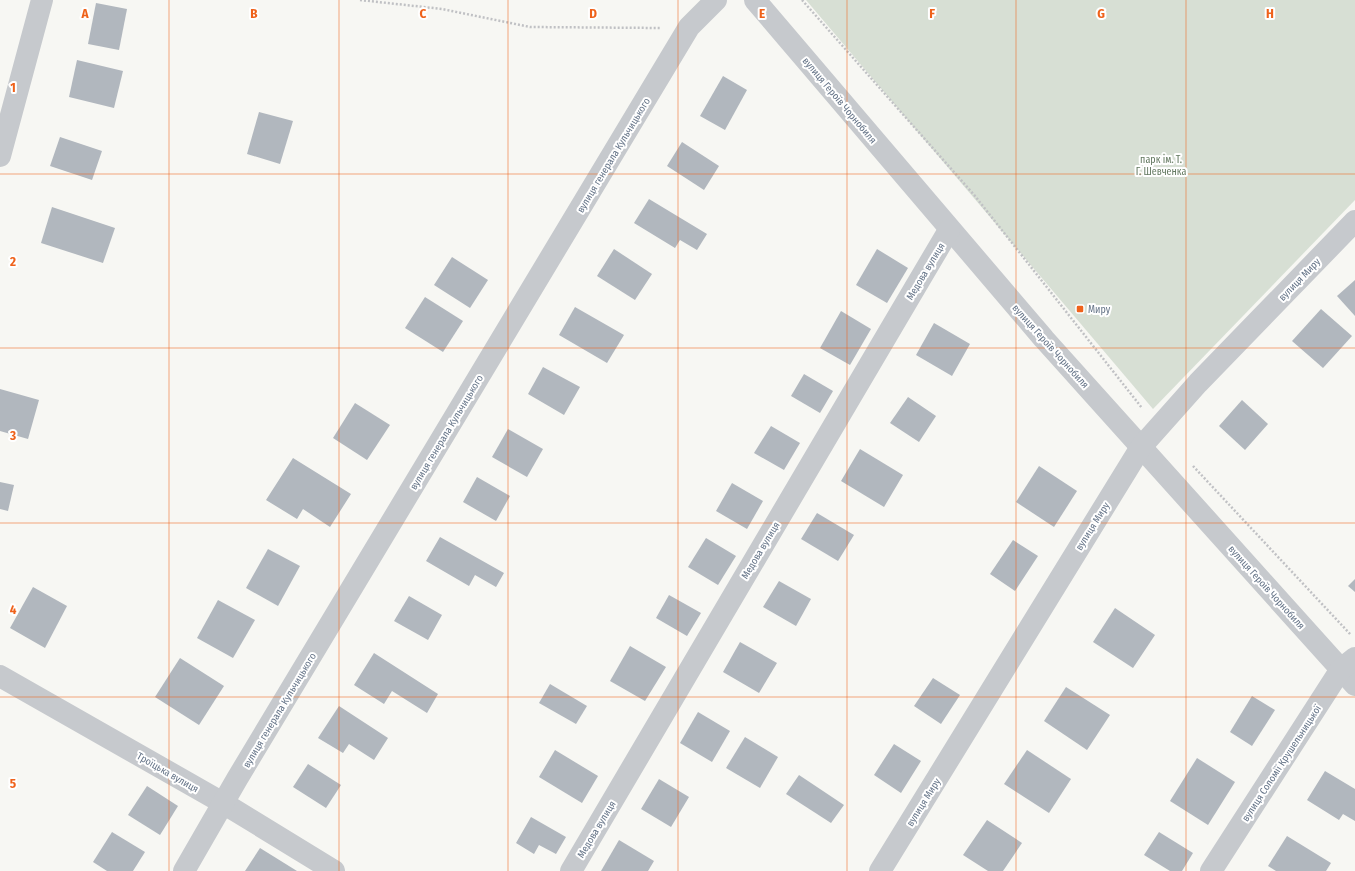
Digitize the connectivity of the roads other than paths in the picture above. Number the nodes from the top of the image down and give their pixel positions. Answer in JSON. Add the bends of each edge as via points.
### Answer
{"nodes":[{"id":1,"x":42,"y":0,"type":"edge"},
{"id":2,"x":716,"y":0,"type":"edge"},
{"id":3,"x":755,"y":0,"type":"edge"},
{"id":4,"x":0,"y":156,"type":"edge"},
{"id":5,"x":1355,"y":221,"type":"edge"},
{"id":6,"x":950,"y":230,"type":"junction"},
{"id":7,"x":1141,"y":446,"type":"junction"},
{"id":8,"x":1350,"y":671,"type":"edge"},
{"id":9,"x":0,"y":676,"type":"edge"},
{"id":10,"x":222,"y":803,"type":"junction"},
{"id":11,"x":184,"y":871,"type":"edge"},
{"id":12,"x":334,"y":871,"type":"edge"},
{"id":13,"x":571,"y":871,"type":"edge"},
{"id":14,"x":880,"y":871,"type":"edge"},
{"id":15,"x":1211,"y":871,"type":"edge"}],
"edges":[{"from":1,"to":4,"type":"street"},
{"from":2,"to":10,"type":"street","name":"вулиця генерала Кульчицького","via":[[689,27]]},
{"from":3,"to":6,"type":"street","name":"вулиця Героїв Чорнобиля"},
{"from":5,"to":7,"type":"street","name":"вулиця Миру","via":[[1198,383]]},
{"from":6,"to":7,"type":"street","name":"вулиця Героїв Чорнобиля"},
{"from":6,"to":13,"type":"street","name":"Медова вулиця"},
{"from":7,"to":8,"type":"street","name":"вулиця Героїв Чорнобиля"},
{"from":7,"to":14,"type":"street","name":"вулиця Миру"},
{"from":8,"to":15,"type":"street","name":"вулиця Соломії Крушельницької"},
{"from":9,"to":10,"type":"street","name":"Троїцька вулиця"},
{"from":10,"to":11,"type":"street","name":"вулиця генерала Кульчицького"},
{"from":10,"to":12,"type":"street","name":"Троїцька вулиця"}]}
